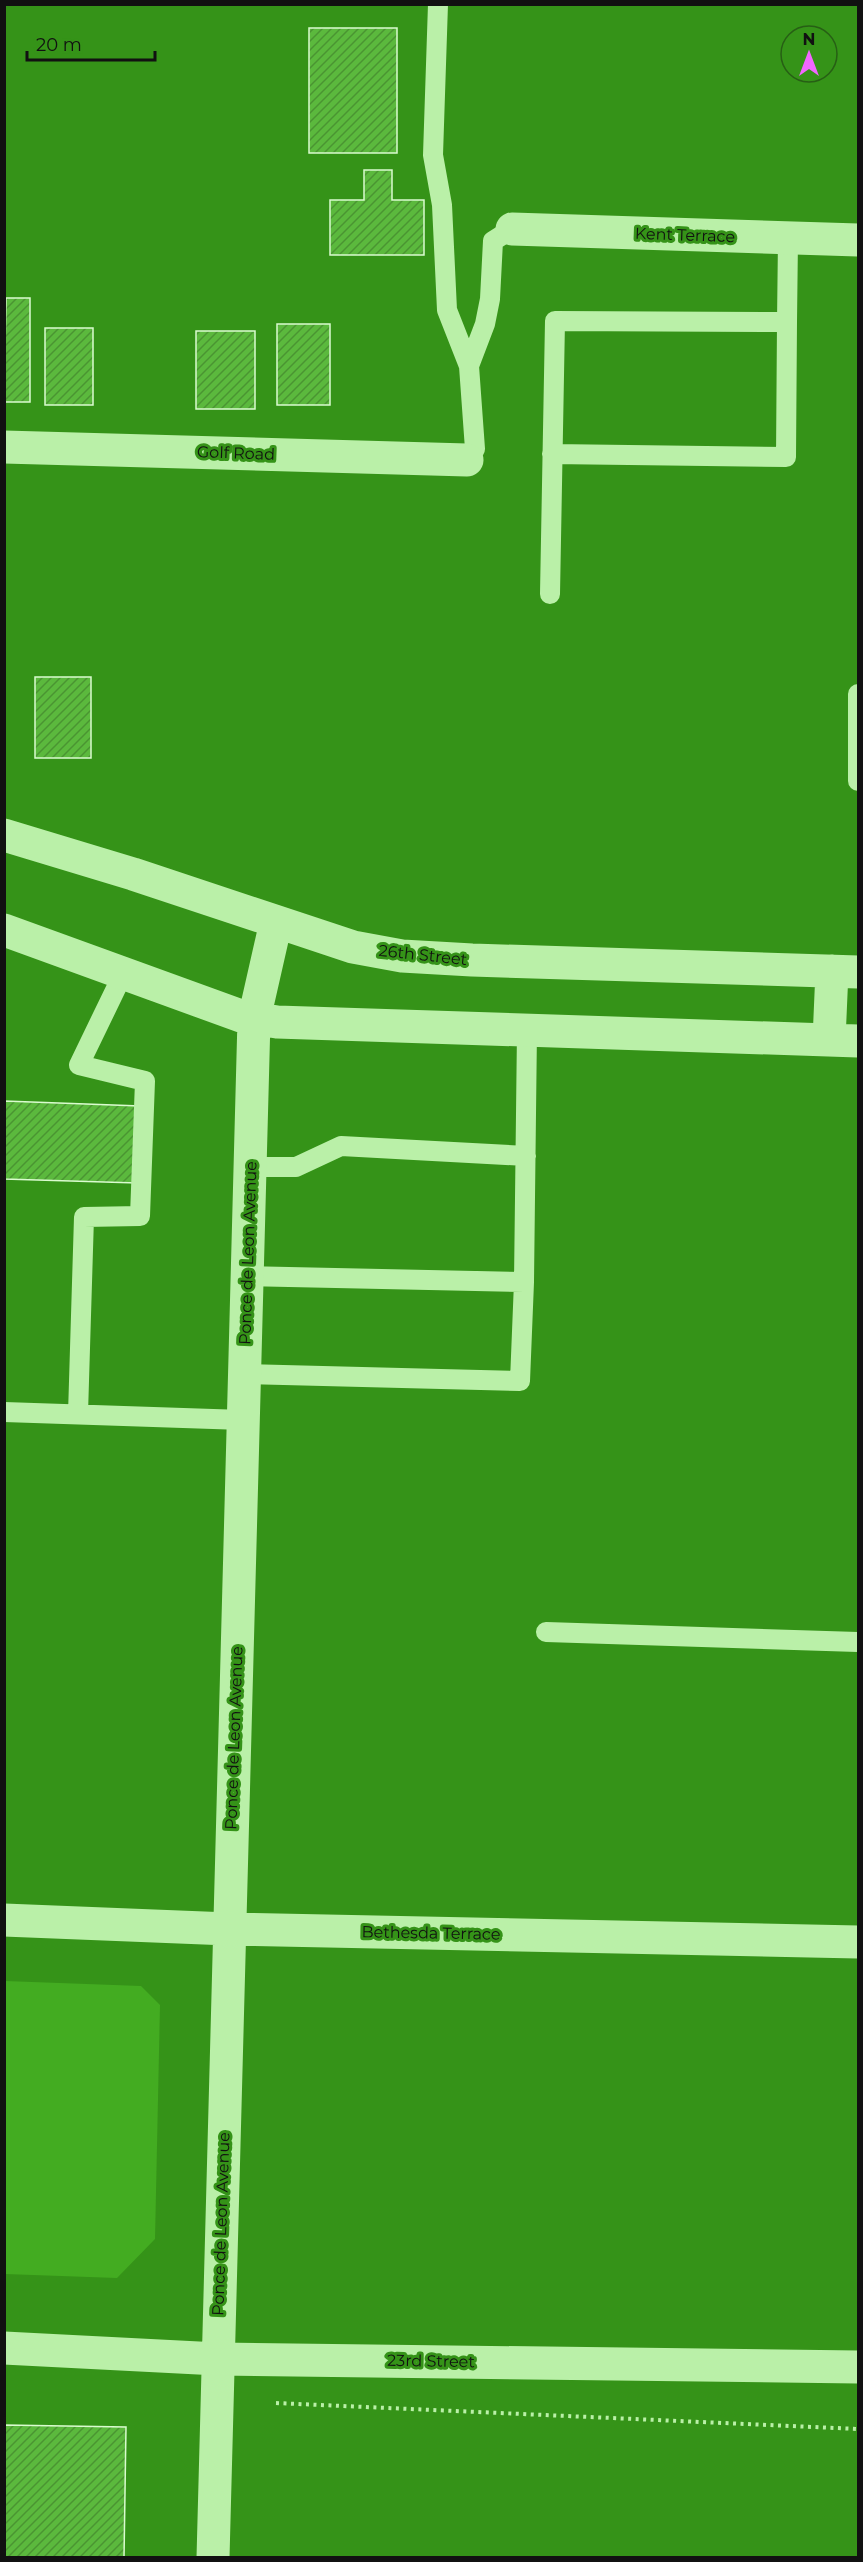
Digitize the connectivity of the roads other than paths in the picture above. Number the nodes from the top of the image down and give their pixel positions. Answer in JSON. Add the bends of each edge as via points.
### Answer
{"nodes":[{"id":1,"x":438,"y":4,"type":"edge"},
{"id":2,"x":512,"y":229,"type":"joint"},
{"id":3,"x":788,"y":238,"type":"junction"},
{"id":4,"x":858,"y":240,"type":"edge"},
{"id":5,"x":787,"y":322,"type":"junction"},
{"id":6,"x":469,"y":366,"type":"junction"},
{"id":7,"x":4,"y":447,"type":"edge"},
{"id":8,"x":552,"y":454,"type":"junction"},
{"id":9,"x":467,"y":460,"type":"joint"},
{"id":10,"x":550,"y":594,"type":"dead end"},
{"id":11,"x":858,"y":694,"type":"edge"},
{"id":12,"x":858,"y":781,"type":"edge"},
{"id":13,"x":6,"y":839,"type":"edge"},
{"id":14,"x":276,"y":922,"type":"junction"},
{"id":15,"x":4,"y":930,"type":"edge"},
{"id":16,"x":845,"y":971,"type":"edge"},
{"id":17,"x":123,"y":974,"type":"junction"},
{"id":18,"x":254,"y":1019,"type":"junction"},
{"id":19,"x":527,"y":1030,"type":"junction"},
{"id":20,"x":844,"y":1040,"type":"edge"},
{"id":21,"x":526,"y":1156,"type":"junction"},
{"id":22,"x":250,"y":1167,"type":"junction"},
{"id":23,"x":247,"y":1276,"type":"junction"},
{"id":24,"x":524,"y":1282,"type":"junction"},
{"id":25,"x":244,"y":1374,"type":"junction"},
{"id":26,"x":4,"y":1412,"type":"edge"},
{"id":27,"x":78,"y":1414,"type":"junction"},
{"id":28,"x":243,"y":1420,"type":"junction"},
{"id":29,"x":546,"y":1632,"type":"dead end"},
{"id":30,"x":858,"y":1642,"type":"edge"},
{"id":31,"x":4,"y":1920,"type":"edge"},
{"id":32,"x":229,"y":1929,"type":"junction"},
{"id":33,"x":858,"y":1942,"type":"edge"},
{"id":34,"x":4,"y":2348,"type":"edge"},
{"id":35,"x":218,"y":2359,"type":"junction"},
{"id":36,"x":858,"y":2367,"type":"edge"},
{"id":37,"x":213,"y":2558,"type":"edge"}],
"edges":[{"from":1,"to":6,"type":"lane","via":[[433,155],[442,205],[447,310]]},
{"from":2,"to":3,"type":"street","name":"Kent Terrace"},
{"from":2,"to":6,"type":"lane","via":[[493,241],[490,299]]},
{"from":3,"to":4,"type":"street","name":"Kent Terrace"},
{"from":3,"to":5,"type":"lane"},
{"from":5,"to":8,"type":"lane","via":[[555,321]]},
{"from":5,"to":8,"type":"lane","via":[[786,457]]},
{"from":6,"to":9,"type":"lane","via":[[475,449]]},
{"from":7,"to":9,"type":"street","name":"Golf Road"},
{"from":8,"to":10,"type":"lane"},
{"from":11,"to":12,"type":"lane"},
{"from":13,"to":14,"type":"street","name":"26th Street"},
{"from":14,"to":16,"type":"street","name":"26th Street","via":[[353,947],[402,956]]},
{"from":14,"to":18,"type":"street","name":"Ponce de Leon Avenue"},
{"from":15,"to":17,"type":"street"},
{"from":16,"to":20,"type":"street"},
{"from":17,"to":18,"type":"street"},
{"from":17,"to":27,"type":"lane","via":[[80,1065],[145,1081],[140,1216],[84,1216]]},
{"from":18,"to":19,"type":"street"},
{"from":18,"to":22,"type":"street","name":"Ponce de Leon Avenue"},
{"from":19,"to":20,"type":"street"},
{"from":19,"to":21,"type":"lane"},
{"from":21,"to":22,"type":"lane","via":[[341,1146],[296,1167]]},
{"from":21,"to":24,"type":"lane"},
{"from":22,"to":23,"type":"street","name":"Ponce de Leon Avenue"},
{"from":23,"to":24,"type":"lane"},
{"from":23,"to":25,"type":"street","name":"Ponce de Leon Avenue"},
{"from":24,"to":25,"type":"lane","via":[[520,1381]]},
{"from":25,"to":28,"type":"street","name":"Ponce de Leon Avenue"},
{"from":26,"to":27,"type":"lane"},
{"from":27,"to":28,"type":"lane"},
{"from":28,"to":32,"type":"street","name":"Ponce de Leon Avenue"},
{"from":29,"to":30,"type":"lane"},
{"from":31,"to":32,"type":"street","name":"Bethesda Terrace"},
{"from":32,"to":33,"type":"street","name":"Bethesda Terrace"},
{"from":32,"to":35,"type":"street","name":"Ponce de Leon Avenue"},
{"from":34,"to":35,"type":"street","name":"23rd Street"},
{"from":35,"to":36,"type":"street","name":"23rd Street"},
{"from":35,"to":37,"type":"street","name":"Ponce de Leon Avenue"}]}
